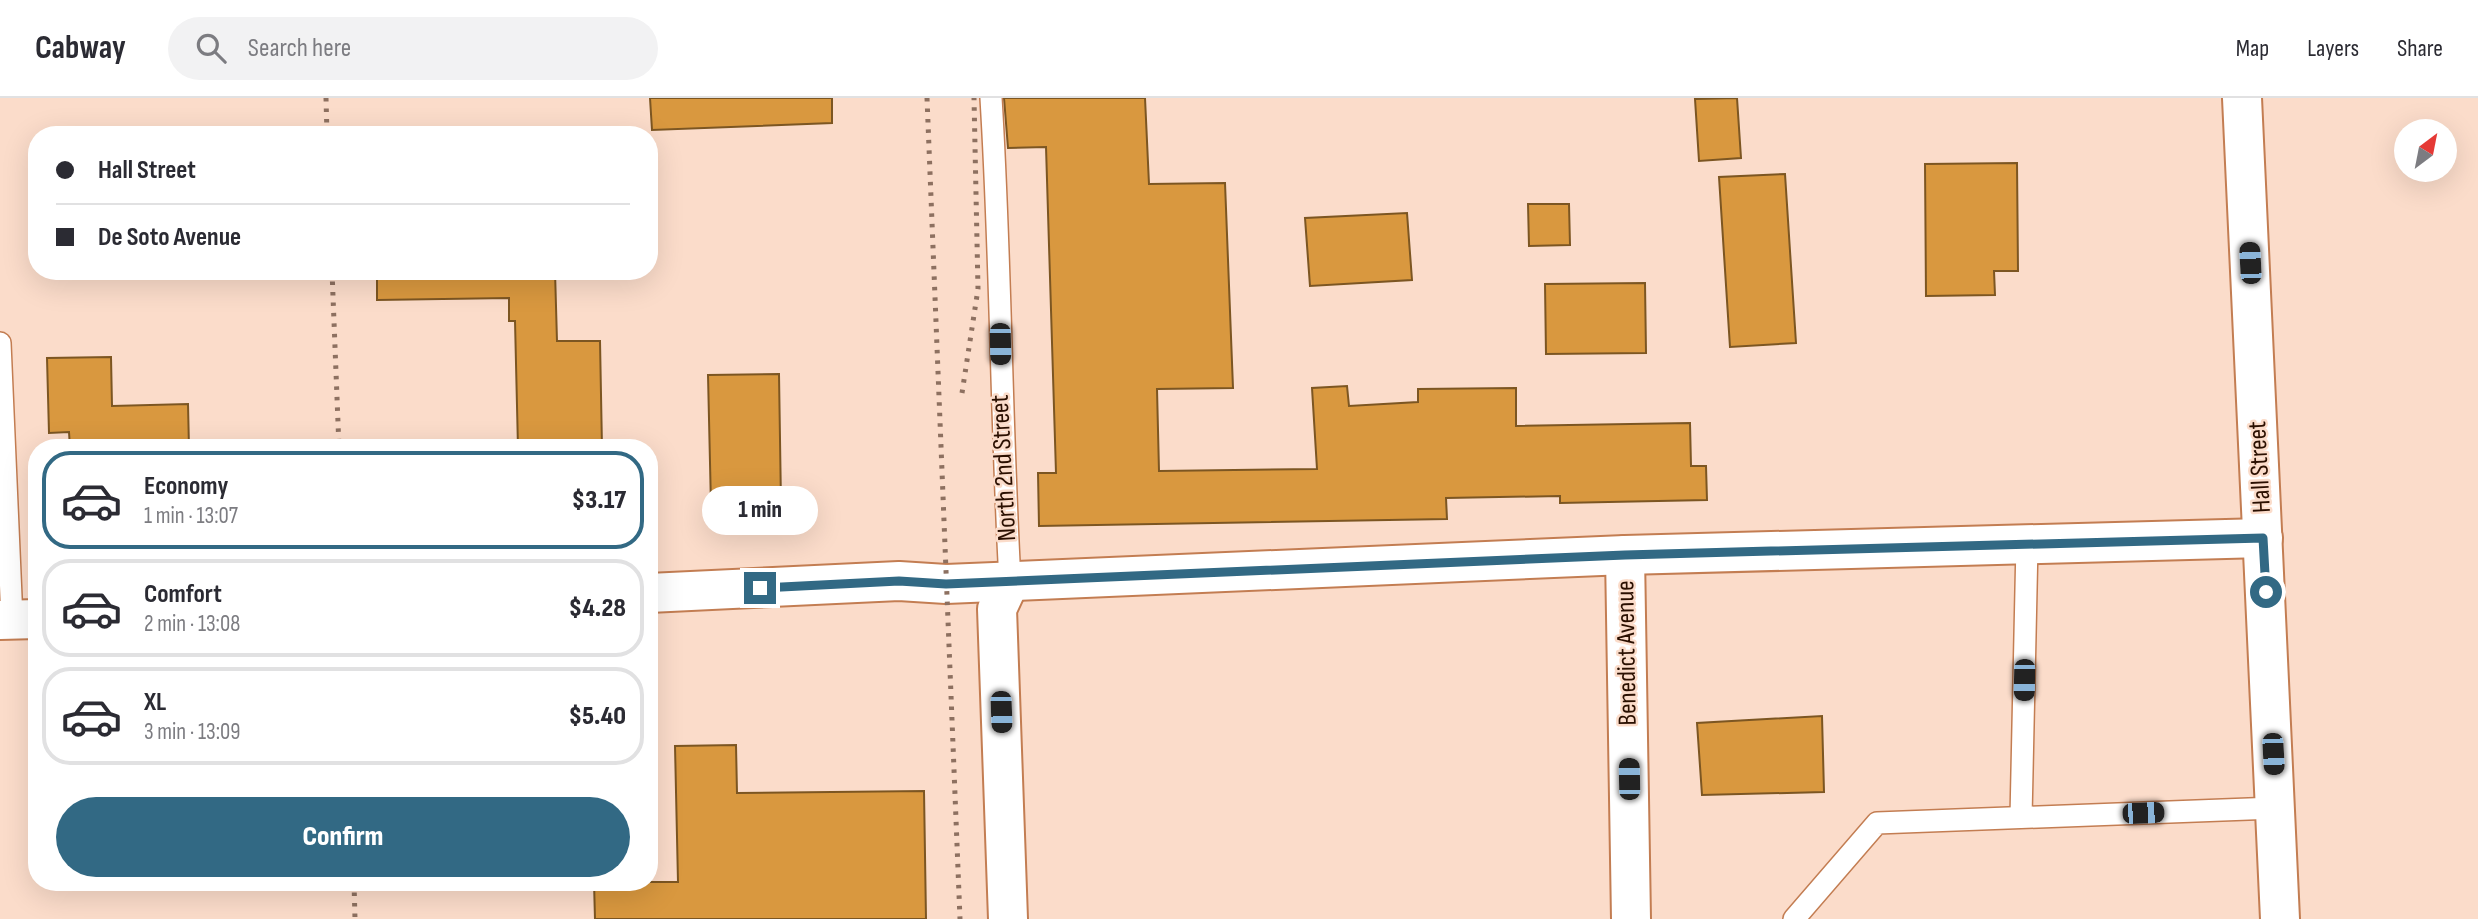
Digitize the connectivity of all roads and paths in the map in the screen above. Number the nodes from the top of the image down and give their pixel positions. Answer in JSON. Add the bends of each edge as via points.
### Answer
{"nodes":[{"id":1,"x":991,"y":98,"type":"edge"},
{"id":2,"x":2242,"y":98,"type":"edge"},
{"id":3,"x":0,"y":343,"type":"edge"},
{"id":4,"x":2263,"y":538,"type":"junction"},
{"id":5,"x":2027,"y":544,"type":"junction"},
{"id":6,"x":1625,"y":555,"type":"junction"},
{"id":7,"x":1010,"y":581,"type":"junction"},
{"id":8,"x":658,"y":593,"type":"edge"},
{"id":9,"x":16,"y":620,"type":"edge"},
{"id":10,"x":2275,"y":808,"type":"junction"},
{"id":11,"x":2021,"y":817,"type":"junction"},
{"id":12,"x":1008,"y":919,"type":"edge"},
{"id":13,"x":1631,"y":919,"type":"edge"},
{"id":14,"x":1794,"y":919,"type":"edge"},
{"id":15,"x":2280,"y":919,"type":"edge"}],
"edges":[{"from":1,"to":7,"type":"lane","name":"North 2nd Street"},
{"from":2,"to":4,"type":"street","name":"Hall Street"},
{"from":3,"to":9,"type":"lane"},
{"from":4,"to":5,"type":"street"},
{"from":4,"to":10,"type":"street","name":"Hall Street"},
{"from":5,"to":6,"type":"street"},
{"from":5,"to":11,"type":"lane"},
{"from":6,"to":7,"type":"street"},
{"from":6,"to":13,"type":"street","name":"Benedict Avenue"},
{"from":7,"to":8,"type":"street","via":[[899,581]]},
{"from":7,"to":12,"type":"street","name":"North 2nd Street","via":[[997,609]]},
{"from":10,"to":11,"type":"lane"},
{"from":10,"to":15,"type":"street","name":"Hall Street"},
{"from":11,"to":14,"type":"lane","via":[[1877,823]]}]}
